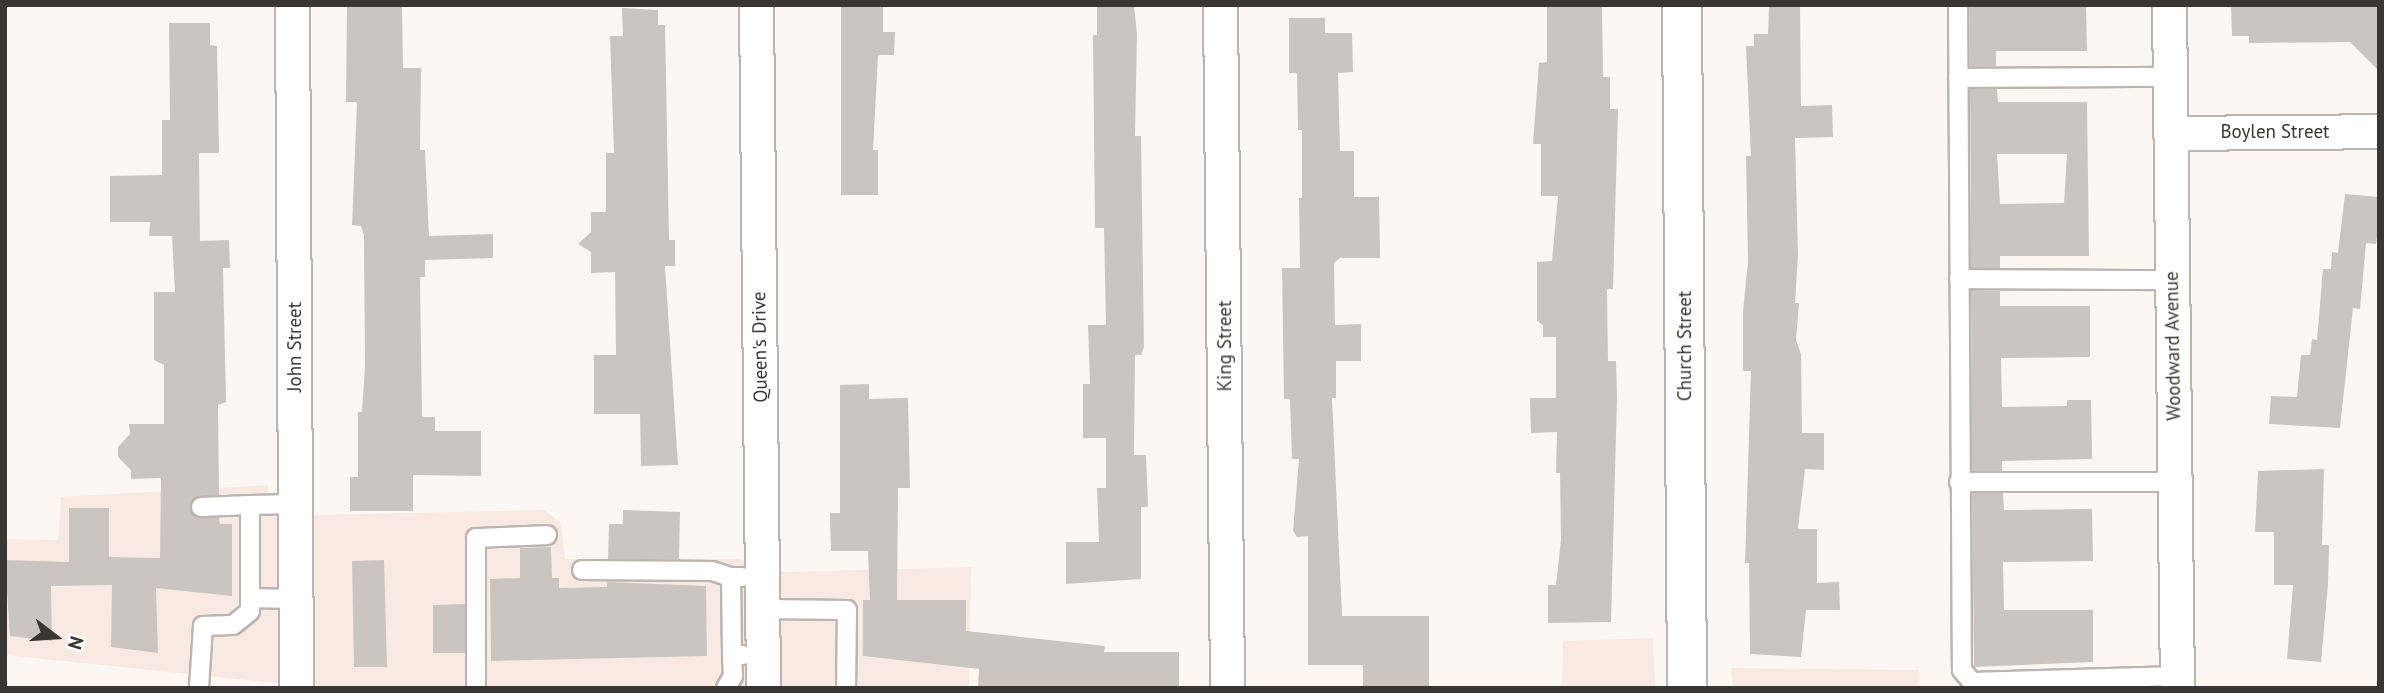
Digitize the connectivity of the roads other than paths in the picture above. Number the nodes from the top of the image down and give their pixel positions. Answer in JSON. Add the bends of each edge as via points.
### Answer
{"nodes":[{"id":1,"x":292,"y":5,"type":"edge"},
{"id":2,"x":756,"y":5,"type":"edge"},
{"id":3,"x":1220,"y":5,"type":"edge"},
{"id":4,"x":1682,"y":5,"type":"edge"},
{"id":5,"x":1958,"y":5,"type":"edge"},
{"id":6,"x":2169,"y":5,"type":"edge"},
{"id":7,"x":2170,"y":77,"type":"junction"},
{"id":8,"x":1958,"y":78,"type":"junction"},
{"id":9,"x":2379,"y":131,"type":"edge"},
{"id":10,"x":2170,"y":133,"type":"junction"},
{"id":11,"x":1959,"y":279,"type":"junction"},
{"id":12,"x":2172,"y":280,"type":"junction"},
{"id":13,"x":1959,"y":482,"type":"junction"},
{"id":14,"x":2175,"y":482,"type":"junction"},
{"id":15,"x":296,"y":504,"type":"junction"},
{"id":16,"x":250,"y":505,"type":"junction"},
{"id":17,"x":201,"y":507,"type":"dead end"},
{"id":18,"x":547,"y":535,"type":"dead end"},
{"id":19,"x":582,"y":570,"type":"dead end"},
{"id":20,"x":731,"y":577,"type":"junction"},
{"id":21,"x":763,"y":577,"type":"junction"},
{"id":22,"x":250,"y":598,"type":"junction"},
{"id":23,"x":295,"y":599,"type":"junction"},
{"id":24,"x":763,"y":610,"type":"junction"},
{"id":25,"x":747,"y":655,"type":"junction"},
{"id":26,"x":2177,"y":682,"type":"edge"},
{"id":27,"x":200,"y":688,"type":"edge"},
{"id":28,"x":296,"y":688,"type":"edge"},
{"id":29,"x":477,"y":688,"type":"edge"},
{"id":30,"x":726,"y":688,"type":"edge"},
{"id":31,"x":763,"y":688,"type":"edge"},
{"id":32,"x":846,"y":688,"type":"edge"},
{"id":33,"x":1227,"y":688,"type":"edge"},
{"id":34,"x":1687,"y":688,"type":"edge"}],
"edges":[{"from":1,"to":15,"type":"street","name":"John Street"},
{"from":2,"to":21,"type":"street","name":"Queen's Drive"},
{"from":3,"to":33,"type":"street","name":"King Street"},
{"from":4,"to":34,"type":"street","name":"Church Street"},
{"from":5,"to":8,"type":"lane"},
{"from":6,"to":7,"type":"street","name":"Woodward Avenue"},
{"from":7,"to":8,"type":"lane"},
{"from":7,"to":10,"type":"street","name":"Woodward Avenue"},
{"from":8,"to":11,"type":"lane"},
{"from":9,"to":10,"type":"street","name":"Boylen Street"},
{"from":10,"to":12,"type":"street","name":"Woodward Avenue"},
{"from":11,"to":12,"type":"lane"},
{"from":11,"to":13,"type":"lane"},
{"from":12,"to":14,"type":"street","name":"Woodward Avenue"},
{"from":13,"to":14,"type":"lane"},
{"from":13,"to":26,"type":"lane","via":[[1959,643],[1962,670],[1972,682]]},
{"from":14,"to":26,"type":"street","name":"Woodward Avenue"},
{"from":15,"to":16,"type":"lane"},
{"from":15,"to":23,"type":"street","name":"John Street"},
{"from":16,"to":17,"type":"lane"},
{"from":16,"to":22,"type":"lane"},
{"from":18,"to":29,"type":"lane","via":[[476,538]]},
{"from":19,"to":20,"type":"lane","via":[[712,571]]},
{"from":20,"to":21,"type":"lane"},
{"from":20,"to":25,"type":"lane"},
{"from":21,"to":24,"type":"street","name":"Queen's Drive"},
{"from":22,"to":23,"type":"lane"},
{"from":22,"to":27,"type":"lane","via":[[250,611],[233,625],[203,626]]},
{"from":23,"to":28,"type":"street","name":"John Street"},
{"from":24,"to":25,"type":"street","name":"Queen's Drive"},
{"from":24,"to":32,"type":"lane","via":[[847,610]]},
{"from":25,"to":30,"type":"lane"},
{"from":25,"to":31,"type":"street","name":"Queen's Drive"}]}
